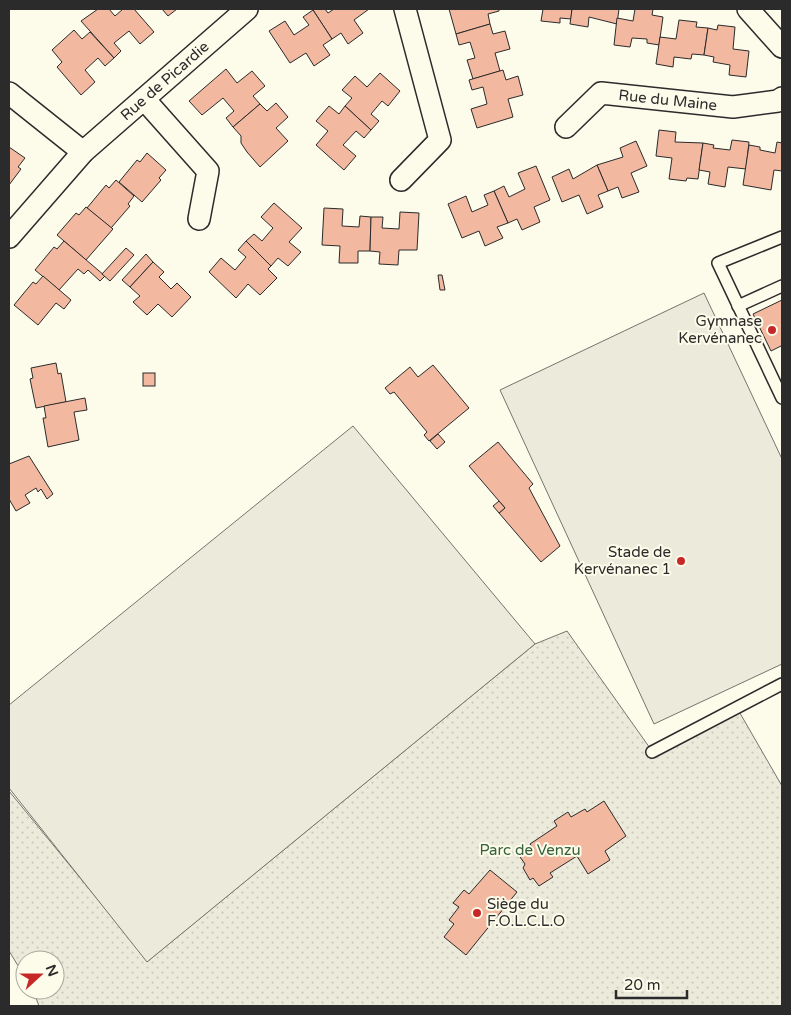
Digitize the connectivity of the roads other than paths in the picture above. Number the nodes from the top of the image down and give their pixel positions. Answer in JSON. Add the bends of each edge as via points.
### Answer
{"nodes":[{"id":1,"x":247,"y":9,"type":"edge"},
{"id":2,"x":405,"y":9,"type":"edge"},
{"id":3,"x":748,"y":9,"type":"edge"},
{"id":4,"x":782,"y":47,"type":"edge"},
{"id":5,"x":9,"y":93,"type":"edge"},
{"id":6,"x":144,"y":98,"type":"junction"},
{"id":7,"x":782,"y":98,"type":"edge"},
{"id":8,"x":566,"y":127,"type":"dead end"},
{"id":9,"x":83,"y":152,"type":"junction"},
{"id":10,"x":401,"y":180,"type":"dead end"},
{"id":11,"x":199,"y":219,"type":"dead end"},
{"id":12,"x":9,"y":237,"type":"edge"},
{"id":13,"x":782,"y":237,"type":"edge"},
{"id":14,"x":782,"y":286,"type":"edge"},
{"id":15,"x":738,"y":306,"type":"junction"},
{"id":16,"x":782,"y":398,"type":"edge"},
{"id":17,"x":782,"y":684,"type":"edge"},
{"id":18,"x":652,"y":752,"type":"dead end"}],
"edges":[{"from":1,"to":6,"type":"street","name":"Rue de Picardie"},
{"from":2,"to":10,"type":"street","via":[[440,140]]},
{"from":3,"to":4,"type":"street"},
{"from":5,"to":9,"type":"street"},
{"from":6,"to":9,"type":"street","name":"Rue de Picardie"},
{"from":6,"to":11,"type":"street","via":[[208,171]]},
{"from":7,"to":8,"type":"street","name":"Rue du Maine","via":[[733,108],[602,93]]},
{"from":9,"to":12,"type":"street","name":"Rue de Picardie"},
{"from":13,"to":15,"type":"lane","via":[[718,263]]},
{"from":14,"to":15,"type":"lane"},
{"from":15,"to":16,"type":"lane"},
{"from":17,"to":18,"type":"lane"}]}
